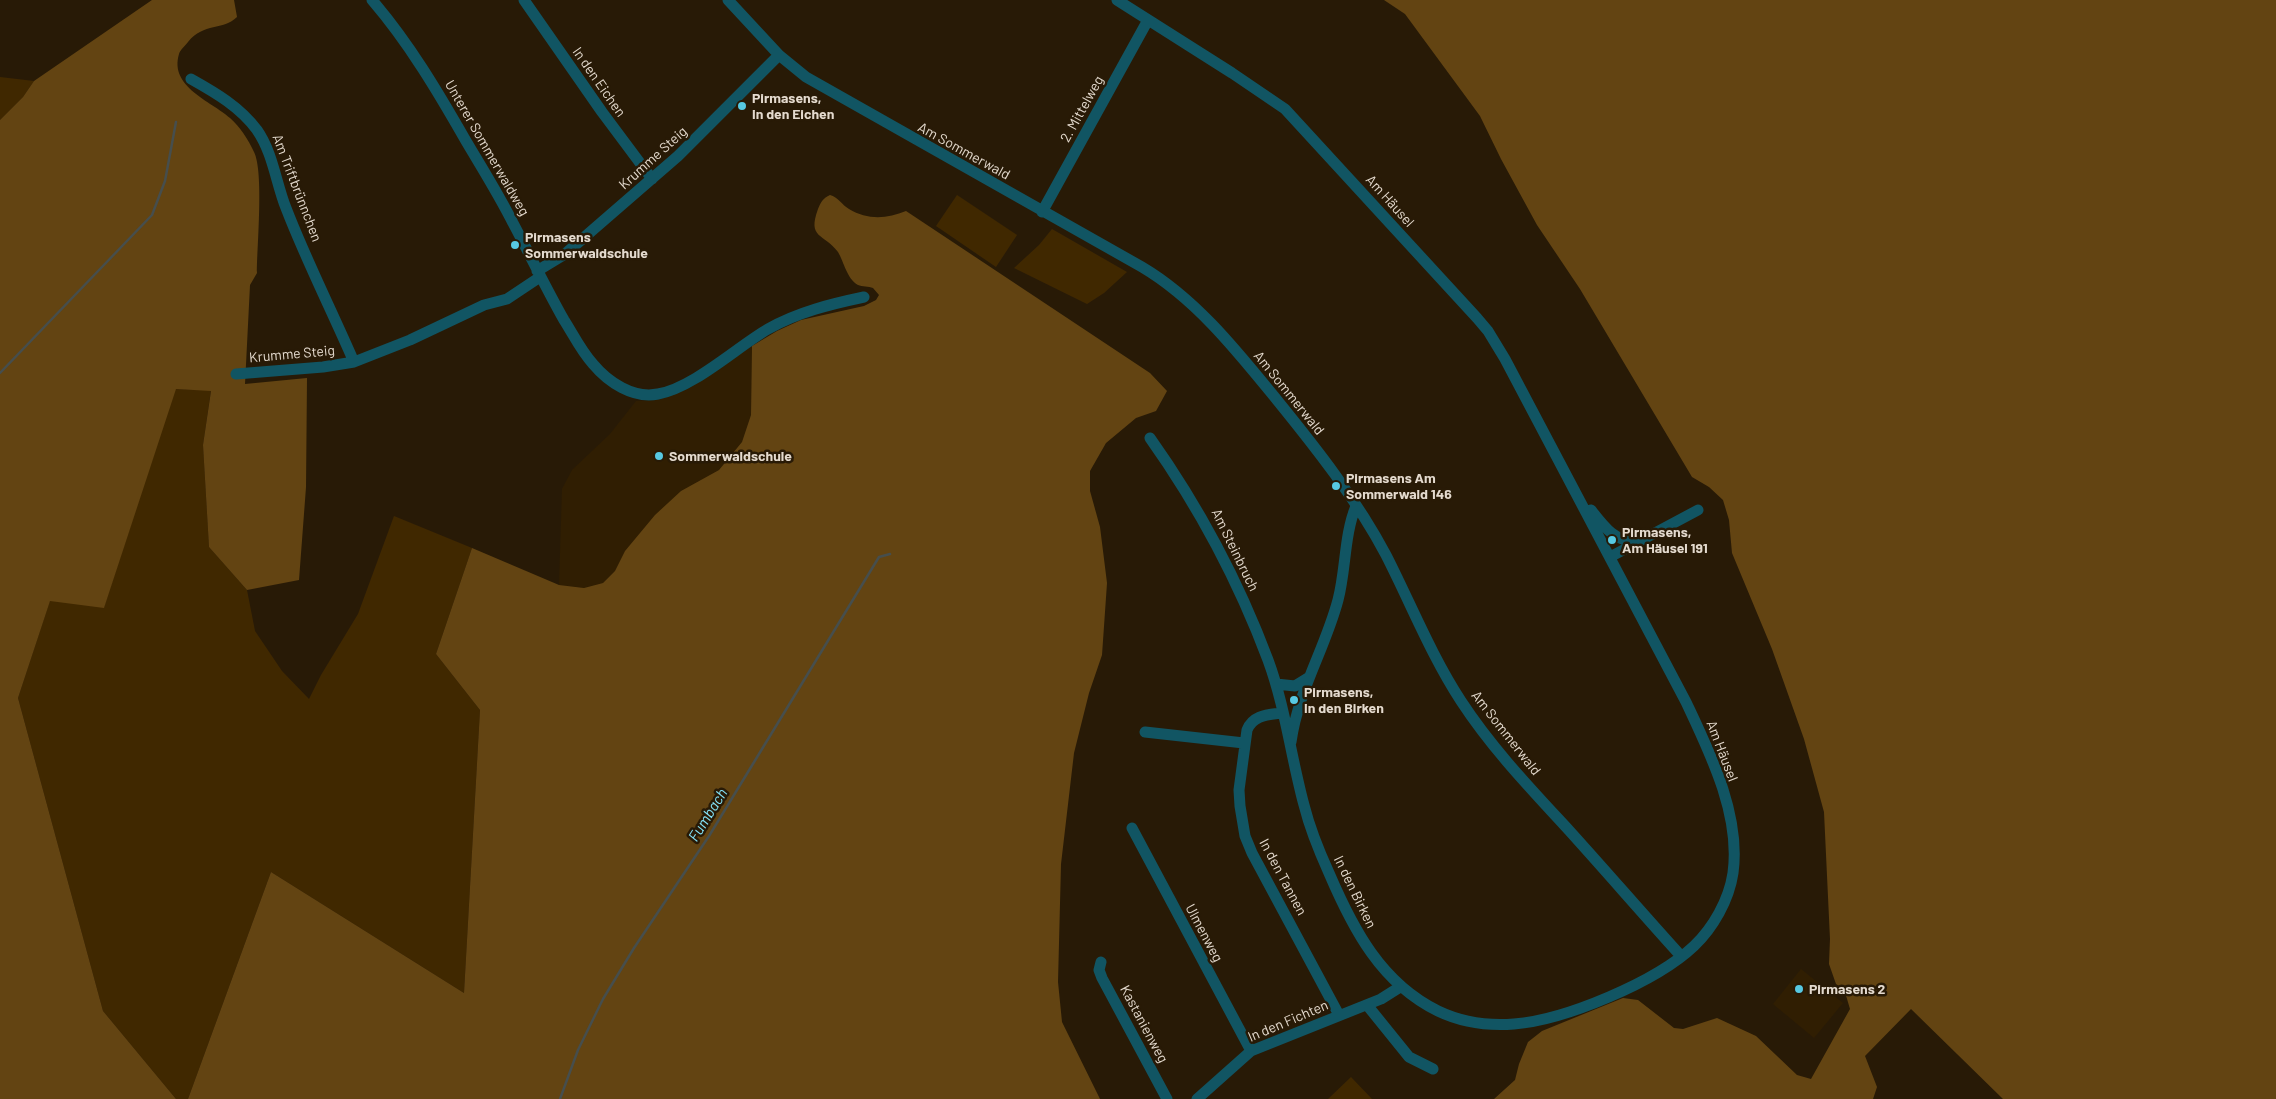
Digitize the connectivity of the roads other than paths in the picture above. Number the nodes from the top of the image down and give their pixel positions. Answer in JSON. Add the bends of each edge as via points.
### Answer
{"nodes":[{"id":1,"x":372,"y":0,"type":"edge"},
{"id":2,"x":524,"y":0,"type":"edge"},
{"id":3,"x":728,"y":0,"type":"edge"},
{"id":4,"x":1116,"y":0,"type":"edge"},
{"id":5,"x":1148,"y":20,"type":"junction"},
{"id":6,"x":779,"y":55,"type":"junction"},
{"id":7,"x":191,"y":79,"type":"dead end"},
{"id":8,"x":652,"y":179,"type":"junction"},
{"id":9,"x":1042,"y":212,"type":"junction"},
{"id":10,"x":539,"y":274,"type":"junction"},
{"id":11,"x":864,"y":297,"type":"dead end"},
{"id":12,"x":354,"y":362,"type":"junction"},
{"id":13,"x":236,"y":374,"type":"dead end"},
{"id":14,"x":1150,"y":438,"type":"dead end"},
{"id":15,"x":1573,"y":486,"type":"junction"},
{"id":16,"x":1356,"y":506,"type":"junction"},
{"id":17,"x":1698,"y":510,"type":"dead end"},
{"id":18,"x":1636,"y":543,"type":"junction"},
{"id":19,"x":1610,"y":557,"type":"junction"},
{"id":20,"x":1308,"y":678,"type":"junction"},
{"id":21,"x":1276,"y":684,"type":"junction"},
{"id":22,"x":1282,"y":712,"type":"junction"},
{"id":23,"x":1145,"y":732,"type":"dead end"},
{"id":24,"x":1244,"y":743,"type":"junction"},
{"id":25,"x":1290,"y":749,"type":"junction"},
{"id":26,"x":1132,"y":828,"type":"dead end"},
{"id":27,"x":1681,"y":956,"type":"junction"},
{"id":28,"x":1101,"y":962,"type":"dead end"},
{"id":29,"x":1400,"y":987,"type":"junction"},
{"id":30,"x":1367,"y":1005,"type":"junction"},
{"id":31,"x":1339,"y":1015,"type":"junction"},
{"id":32,"x":1251,"y":1051,"type":"junction"},
{"id":33,"x":1433,"y":1069,"type":"dead end"},
{"id":34,"x":1167,"y":1099,"type":"edge"},
{"id":35,"x":1197,"y":1099,"type":"edge"}],
"edges":[{"from":1,"to":10,"type":"street","name":"Unterer Sommerwaldweg","via":[[401,35],[439,93],[501,200]]},
{"from":2,"to":8,"type":"street","name":"In den Eichen"},
{"from":3,"to":6,"type":"street","name":"Am Sommerwald"},
{"from":4,"to":5,"type":"street","name":"Am Häusel"},
{"from":5,"to":9,"type":"street","name":"2. Mittelweg"},
{"from":5,"to":15,"type":"street","name":"Am Häusel","via":[[1285,109],[1314,138],[1488,332],[1506,359]]},
{"from":6,"to":8,"type":"street","name":"Krumme Steig","via":[[705,131]]},
{"from":6,"to":9,"type":"street","name":"Am Sommerwald","via":[[824,88]]},
{"from":7,"to":12,"type":"street","name":"Am Triftbrünnchen","via":[[224,98],[258,132],[266,146],[292,224]]},
{"from":8,"to":10,"type":"street","name":"Krumme Steig"},
{"from":9,"to":16,"type":"street","name":"Am Sommerwald","via":[[1147,270],[1187,300],[1304,433]]},
{"from":10,"to":11,"type":"street","name":"Unterer Sommerwaldweg","via":[[592,364],[627,390],[650,395],[680,386],[783,320]]},
{"from":10,"to":12,"type":"street","name":"Krumme Steig","via":[[507,299],[484,305]]},
{"from":12,"to":13,"type":"street","name":"Krumme Steig"},
{"from":14,"to":21,"type":"street","name":"Am Steinbruch","via":[[1187,491],[1220,548]]},
{"from":15,"to":18,"type":"street","name":"Am Häusel","via":[[1606,529],[1621,540]]},
{"from":15,"to":19,"type":"street","name":"Am Häusel"},
{"from":16,"to":20,"type":"street","name":"In den Birken","via":[[1350,522],[1338,600]]},
{"from":16,"to":27,"type":"street","name":"Am Sommerwald","via":[[1386,554],[1442,668],[1475,722],[1512,768]]},
{"from":17,"to":18,"type":"street"},
{"from":18,"to":19,"type":"street"},
{"from":19,"to":27,"type":"street","name":"Am Häusel","via":[[1700,732],[1721,786],[1732,831],[1733,872],[1723,906],[1705,934]]},
{"from":20,"to":21,"type":"street","via":[[1295,686]]},
{"from":20,"to":25,"type":"street","name":"In den Birken","via":[[1296,713]]},
{"from":21,"to":22,"type":"street","name":"Am Steinbruch"},
{"from":22,"to":24,"type":"street","name":"In den Tannen","via":[[1253,720]]},
{"from":22,"to":25,"type":"street","name":"Am Steinbruch"},
{"from":23,"to":24,"type":"street"},
{"from":24,"to":31,"type":"street","name":"In den Tannen","via":[[1239,790],[1245,836]]},
{"from":25,"to":29,"type":"street","name":"In den Birken","via":[[1312,832],[1337,892],[1366,946]]},
{"from":26,"to":32,"type":"street","name":"Ulmenweg"},
{"from":27,"to":29,"type":"street","name":"In den Birken","via":[[1652,975],[1596,1001],[1554,1016],[1514,1024],[1494,1025],[1461,1020],[1427,1005]]},
{"from":28,"to":34,"type":"street","name":"Kastanienweg","via":[[1102,978]]},
{"from":29,"to":30,"type":"street","name":"In den Fichten"},
{"from":30,"to":31,"type":"street","name":"In den Fichten"},
{"from":30,"to":33,"type":"street","via":[[1409,1057]]},
{"from":31,"to":32,"type":"street","name":"In den Fichten"},
{"from":32,"to":35,"type":"street","name":"In den Fichten"}]}
